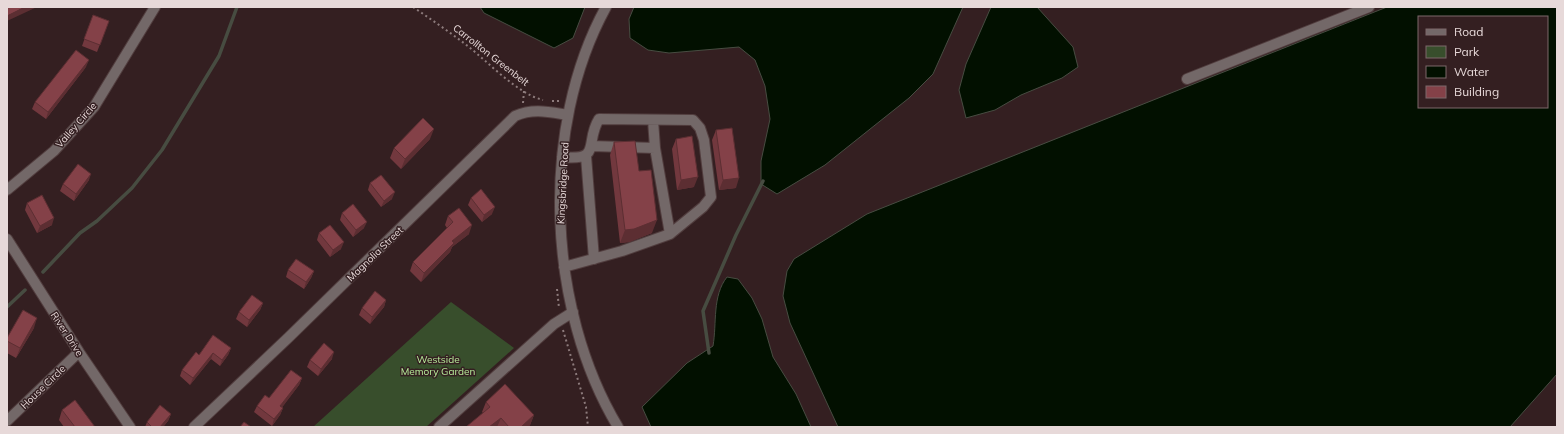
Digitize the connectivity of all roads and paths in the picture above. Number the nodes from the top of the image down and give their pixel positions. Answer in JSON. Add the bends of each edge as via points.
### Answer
{"nodes":[{"id":1,"x":155,"y":7,"type":"edge"},
{"id":2,"x":413,"y":7,"type":"edge"},
{"id":3,"x":606,"y":7,"type":"edge"},
{"id":4,"x":1369,"y":7,"type":"edge"},
{"id":5,"x":1187,"y":79,"type":"dead end"},
{"id":6,"x":524,"y":91,"type":"junction"},
{"id":7,"x":523,"y":104,"type":"dead end"},
{"id":8,"x":558,"y":105,"type":"dead end"},
{"id":9,"x":568,"y":115,"type":"junction"},
{"id":10,"x":653,"y":120,"type":"junction"},
{"id":11,"x":591,"y":146,"type":"junction"},
{"id":12,"x":655,"y":148,"type":"junction"},
{"id":13,"x":586,"y":156,"type":"junction"},
{"id":14,"x":562,"y":157,"type":"junction"},
{"id":15,"x":7,"y":190,"type":"edge"},
{"id":16,"x":670,"y":234,"type":"junction"},
{"id":17,"x":7,"y":239,"type":"edge"},
{"id":18,"x":594,"y":259,"type":"junction"},
{"id":19,"x":564,"y":267,"type":"junction"},
{"id":20,"x":573,"y":312,"type":"junction"},
{"id":21,"x":562,"y":328,"type":"dead end"},
{"id":22,"x":79,"y":352,"type":"junction"},
{"id":23,"x":7,"y":421,"type":"edge"},
{"id":24,"x":130,"y":427,"type":"edge"},
{"id":25,"x":194,"y":427,"type":"edge"},
{"id":26,"x":438,"y":427,"type":"edge"},
{"id":27,"x":588,"y":427,"type":"edge"},
{"id":28,"x":618,"y":427,"type":"edge"}],
"edges":[{"from":1,"to":15,"type":"street","name":"Valley Circle","via":[[94,107],[54,151]]},
{"from":2,"to":6,"type":"path","name":"Carrollton Greenbelt","via":[[468,46]]},
{"from":3,"to":9,"type":"street","name":"Kingsbridge Road","via":[[582,62]]},
{"from":4,"to":5,"type":"street"},
{"from":6,"to":7,"type":"path"},
{"from":6,"to":8,"type":"path","name":"Carrollton Greenbelt","via":[[542,100],[559,101]]},
{"from":9,"to":14,"type":"street","name":"Kingsbridge Road"},
{"from":9,"to":25,"type":"street","name":"Magnolia Street","via":[[536,110],[515,116]]},
{"from":10,"to":11,"type":"street","via":[[599,119]]},
{"from":10,"to":12,"type":"street"},
{"from":10,"to":16,"type":"street","via":[[693,120],[700,128],[710,182],[711,197],[703,207]]},
{"from":11,"to":12,"type":"street"},
{"from":11,"to":13,"type":"street"},
{"from":12,"to":16,"type":"street"},
{"from":13,"to":14,"type":"street"},
{"from":13,"to":18,"type":"street"},
{"from":14,"to":19,"type":"street","name":"Kingsbridge Road","via":[[560,200]]},
{"from":16,"to":18,"type":"street"},
{"from":17,"to":22,"type":"street","name":"River Drive"},
{"from":18,"to":19,"type":"street"},
{"from":19,"to":20,"type":"street","name":"Kingsbridge Road"},
{"from":20,"to":26,"type":"street","via":[[554,324]]},
{"from":20,"to":28,"type":"street","name":"Kingsbridge Road","via":[[585,357],[600,394]]},
{"from":21,"to":27,"type":"path","via":[[586,407]]},
{"from":22,"to":23,"type":"street","name":"House Circle"},
{"from":22,"to":24,"type":"street","name":"River Drive"}]}
